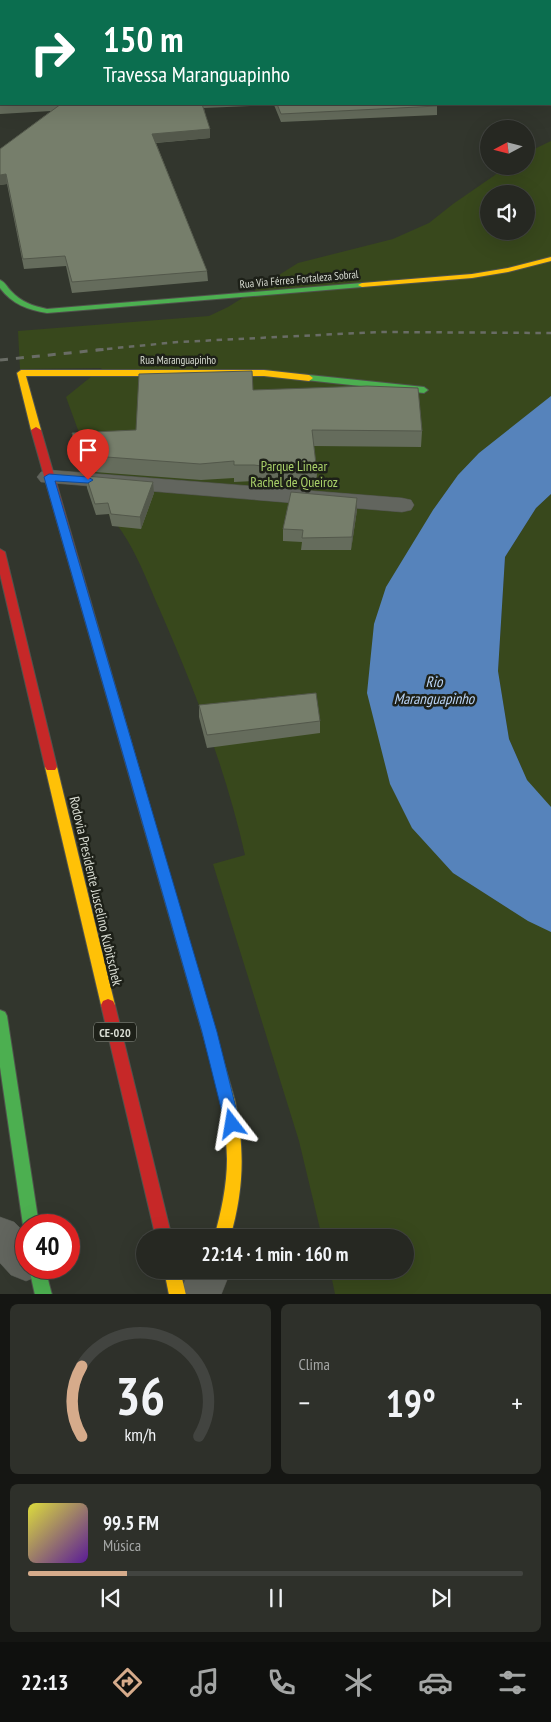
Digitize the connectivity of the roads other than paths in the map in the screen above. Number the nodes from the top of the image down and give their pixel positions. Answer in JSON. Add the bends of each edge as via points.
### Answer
{"nodes":[{"id":1,"x":551,"y":258,"type":"edge"},
{"id":2,"x":0,"y":282,"type":"edge"},
{"id":3,"x":424,"y":390,"type":"dead end"},
{"id":4,"x":49,"y":477,"type":"junction"},
{"id":5,"x":402,"y":505,"type":"dead end"},
{"id":6,"x":0,"y":552,"type":"edge"},
{"id":7,"x":0,"y":1016,"type":"edge"},
{"id":8,"x":29,"y":1214,"type":"edge"},
{"id":9,"x":162,"y":1229,"type":"edge"},
{"id":10,"x":225,"y":1229,"type":"edge"},
{"id":11,"x":0,"y":1235,"type":"edge"},
{"id":12,"x":15,"y":1251,"type":"edge"},
{"id":13,"x":174,"y":1279,"type":"edge"},
{"id":14,"x":206,"y":1279,"type":"edge"},
{"id":15,"x":178,"y":1294,"type":"edge"},
{"id":16,"x":200,"y":1294,"type":"edge"}],
"edges":[{"from":1,"to":2,"type":"main road","name":"Rua Via Férrea Fortaleza Sobral","via":[[472,276],[47,311],[30,310],[18,303]]},
{"from":3,"to":4,"type":"main road","name":"Rua Maranguapinho","via":[[264,374],[21,373]]},
{"from":4,"to":5,"type":"street"},
{"from":4,"to":10,"type":"main road","via":[[209,1032],[232,1124],[236,1171]]},
{"from":6,"to":9,"type":"main road","name":"Rodovia Presidente Juscelino Kubitschek","number":"CE-020"},
{"from":7,"to":8,"type":"main road"},
{"from":11,"to":12,"type":"street"},
{"from":13,"to":15,"type":"main road"},
{"from":14,"to":16,"type":"street"}]}
